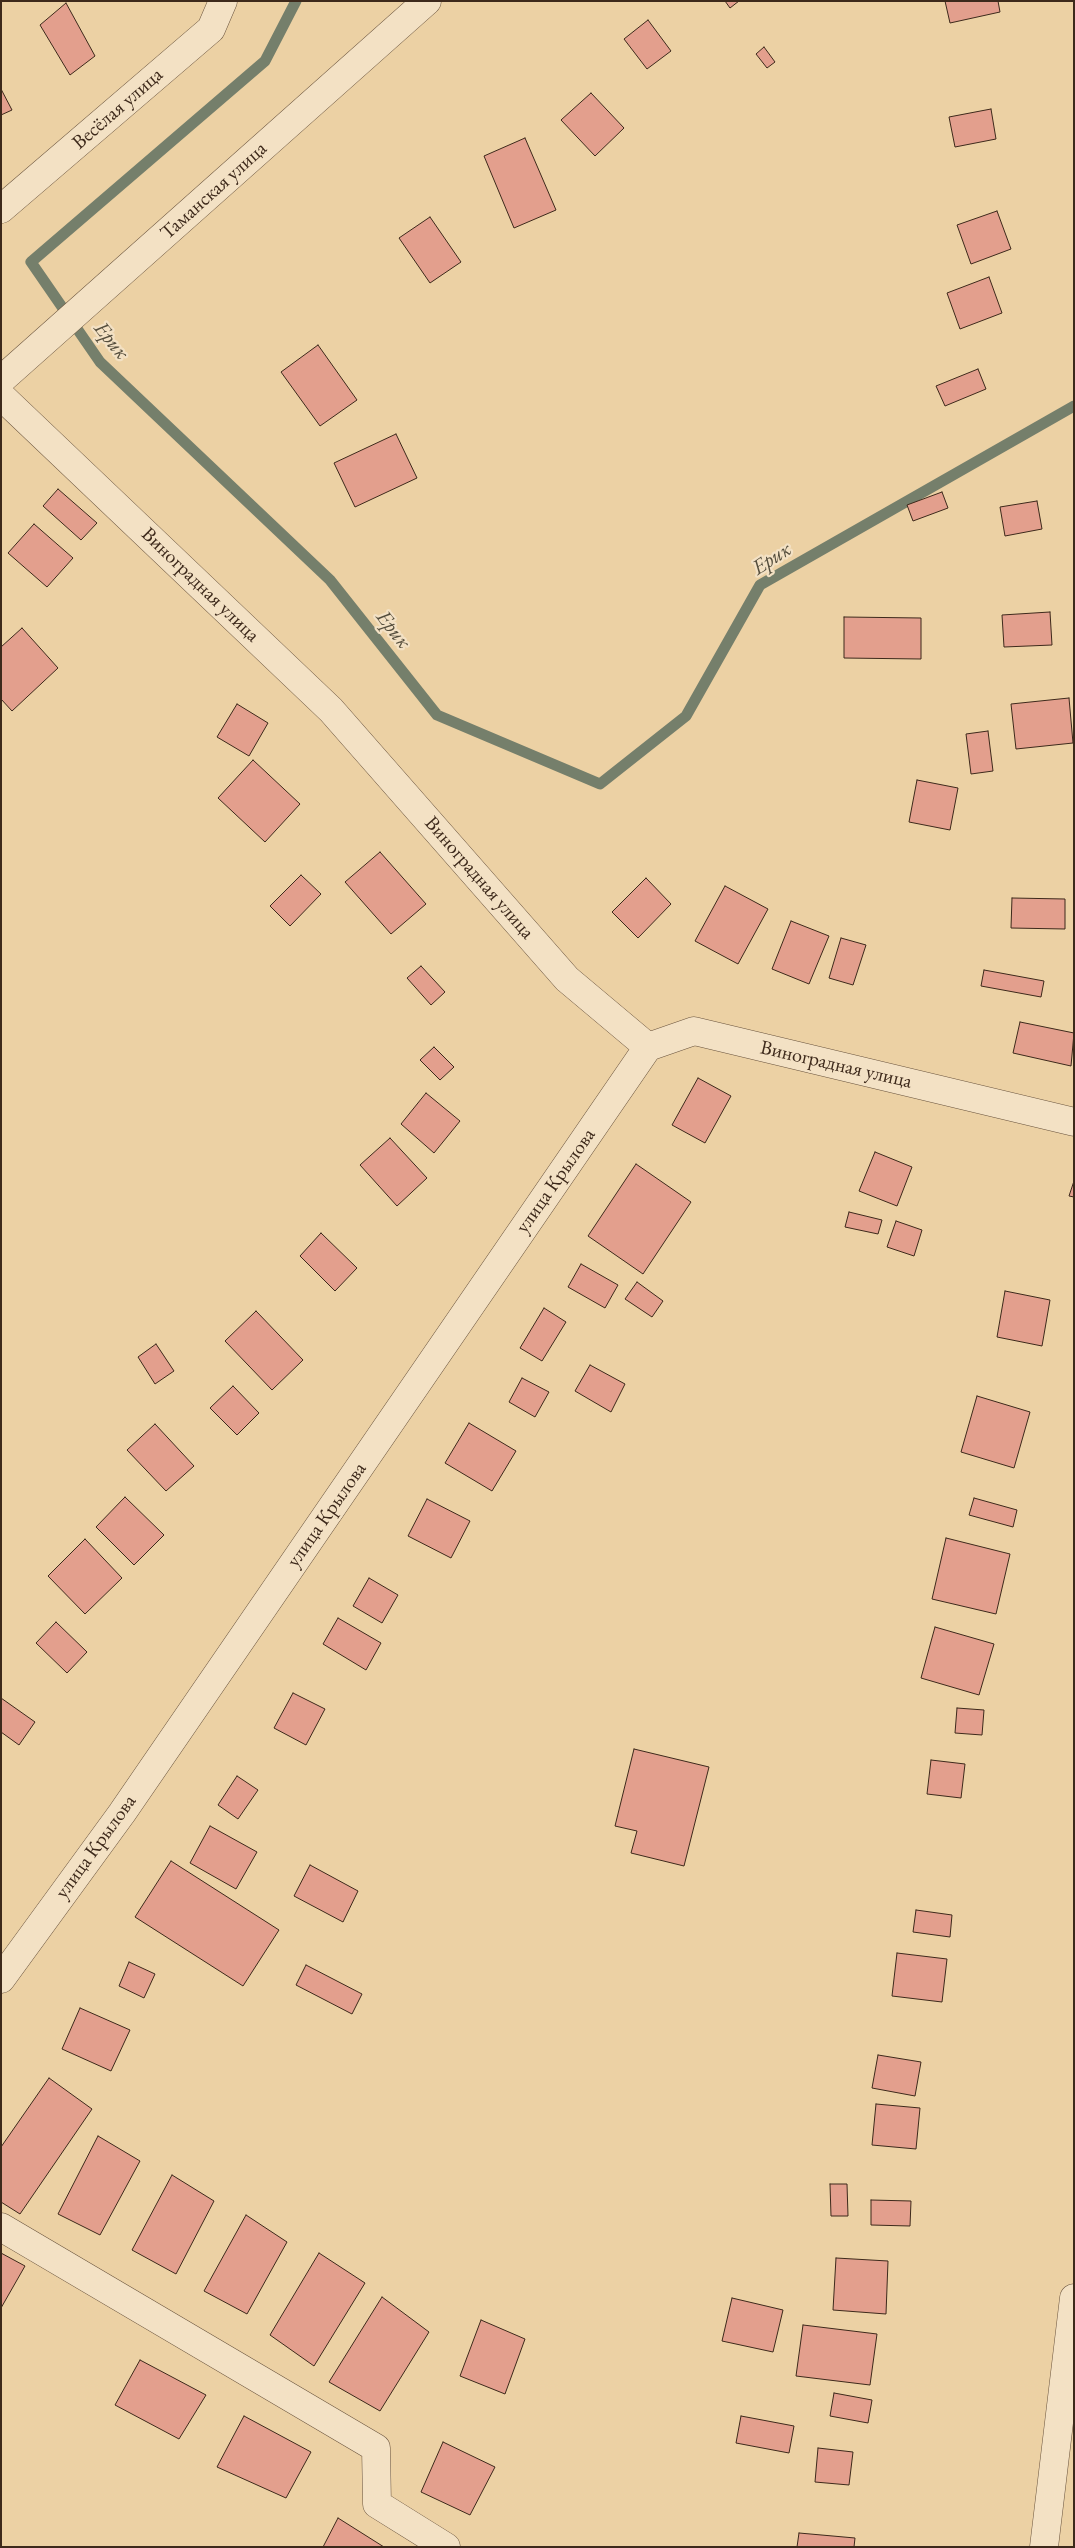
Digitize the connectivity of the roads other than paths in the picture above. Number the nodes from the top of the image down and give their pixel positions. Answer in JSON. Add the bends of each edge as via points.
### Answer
{"nodes":[{"id":1,"x":223,"y":1,"type":"edge"},
{"id":2,"x":427,"y":1,"type":"edge"},
{"id":3,"x":1,"y":209,"type":"edge"},
{"id":4,"x":1,"y":380,"type":"edge"},
{"id":5,"x":1,"y":396,"type":"edge"},
{"id":6,"x":648,"y":1047,"type":"junction"},
{"id":7,"x":1074,"y":1122,"type":"edge"},
{"id":8,"x":1,"y":1979,"type":"edge"},
{"id":9,"x":1,"y":2227,"type":"edge"},
{"id":10,"x":1074,"y":2298,"type":"edge"},
{"id":11,"x":446,"y":2547,"type":"edge"},
{"id":12,"x":1044,"y":2547,"type":"edge"}],
"edges":[{"from":1,"to":3,"type":"street","name":"Весёлая улица","via":[[211,30]]},
{"from":2,"to":4,"type":"street","name":"Таманская улица"},
{"from":5,"to":6,"type":"street","name":"Виноградная улица","via":[[331,710],[567,979]]},
{"from":6,"to":7,"type":"street","name":"Виноградная улица","via":[[694,1031]]},
{"from":6,"to":8,"type":"street","name":"улица Крылова","via":[[122,1813]]},
{"from":9,"to":11,"type":"street","via":[[376,2448],[377,2504]]},
{"from":10,"to":12,"type":"street"}]}
